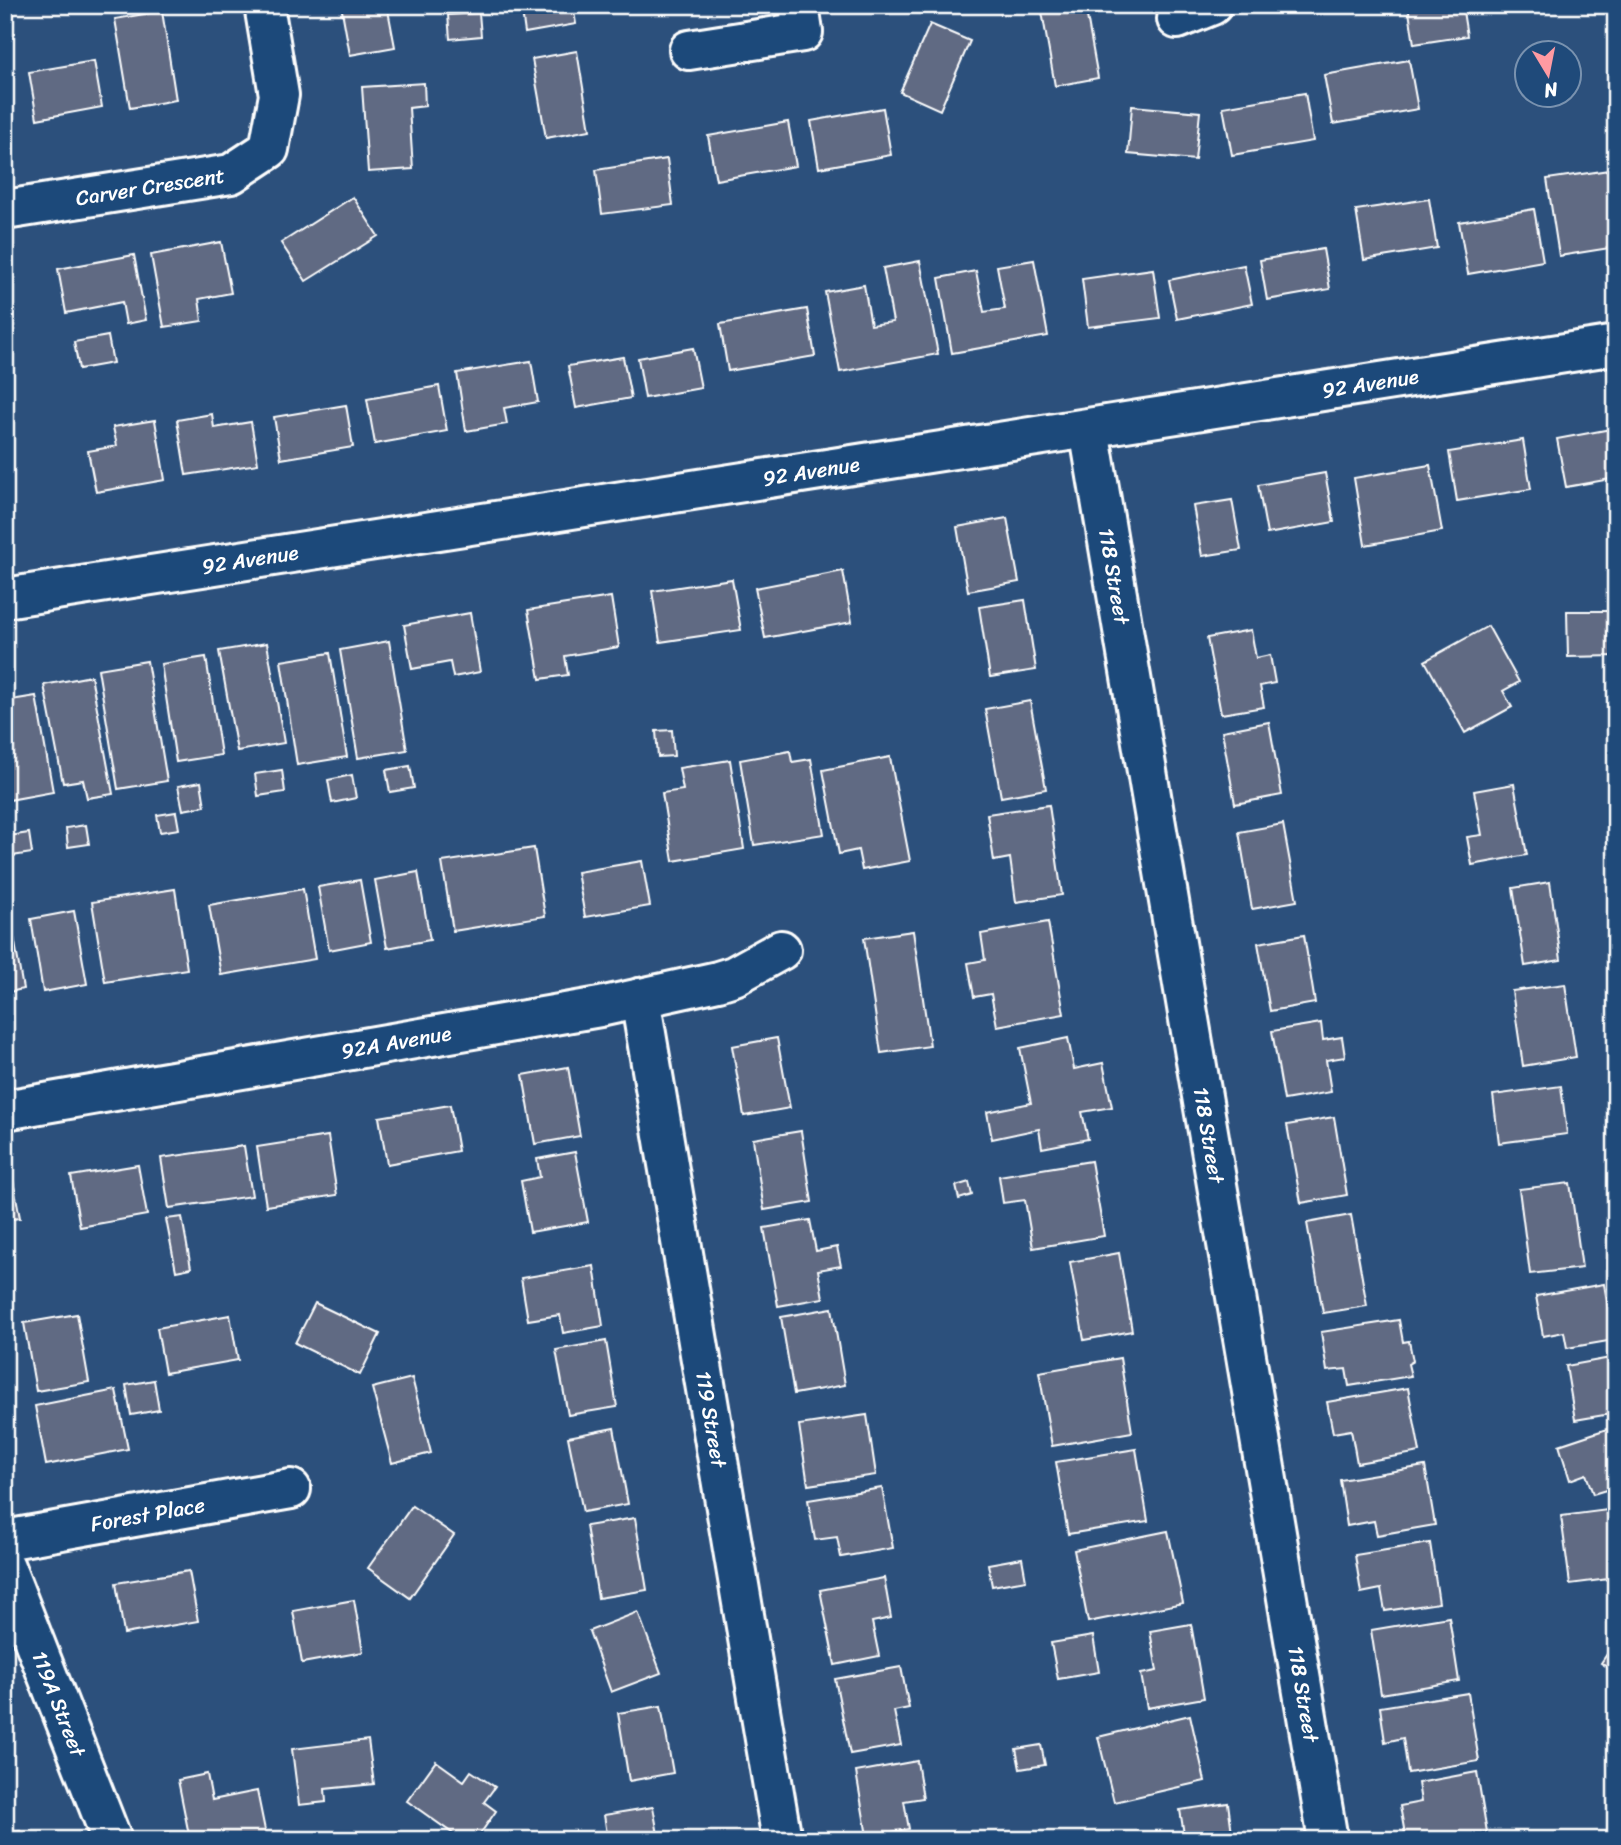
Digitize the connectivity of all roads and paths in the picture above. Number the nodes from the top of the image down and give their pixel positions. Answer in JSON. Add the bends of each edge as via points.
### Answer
{"nodes":[{"id":1,"x":264,"y":5,"type":"edge"},
{"id":2,"x":799,"y":5,"type":"edge"},
{"id":3,"x":689,"y":50,"type":"dead end"},
{"id":4,"x":5,"y":211,"type":"edge"},
{"id":5,"x":1616,"y":345,"type":"edge"},
{"id":6,"x":1089,"y":429,"type":"junction"},
{"id":7,"x":5,"y":598,"type":"edge"},
{"id":8,"x":781,"y":950,"type":"dead end"},
{"id":9,"x":640,"y":998,"type":"junction"},
{"id":10,"x":5,"y":1110,"type":"edge"},
{"id":11,"x":291,"y":1489,"type":"dead end"},
{"id":12,"x":5,"y":1540,"type":"edge"},
{"id":13,"x":5,"y":1567,"type":"edge"},
{"id":14,"x":113,"y":1840,"type":"edge"},
{"id":15,"x":782,"y":1840,"type":"edge"},
{"id":16,"x":1328,"y":1840,"type":"edge"}],
"edges":[{"from":1,"to":4,"type":"street","name":"Carver Crescent","via":[[279,95],[269,149],[231,174]]},
{"from":2,"to":3,"type":"street","via":[[803,32]]},
{"from":5,"to":6,"type":"street","name":"92 Avenue"},
{"from":6,"to":7,"type":"street","name":"92 Avenue"},
{"from":6,"to":16,"type":"street","name":"118 Street"},
{"from":8,"to":9,"type":"street","name":"92A Avenue","via":[[734,976]]},
{"from":9,"to":10,"type":"street","name":"92A Avenue"},
{"from":9,"to":15,"type":"street","name":"119 Street"},
{"from":11,"to":12,"type":"street","name":"Forest Place"},
{"from":13,"to":14,"type":"street","name":"119A Street"}]}
